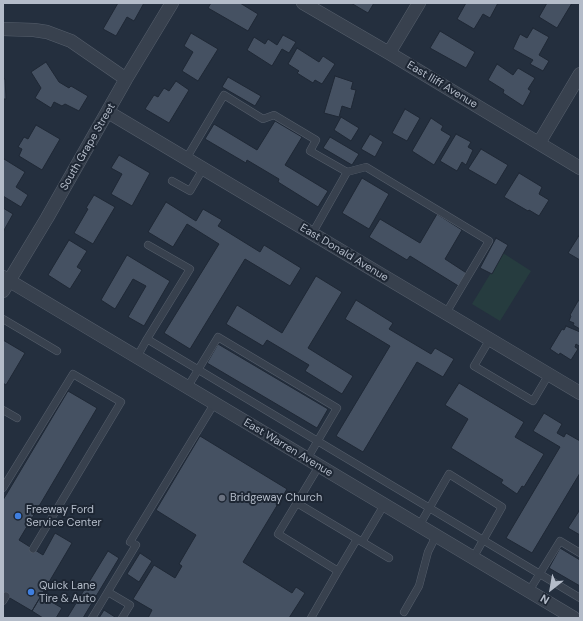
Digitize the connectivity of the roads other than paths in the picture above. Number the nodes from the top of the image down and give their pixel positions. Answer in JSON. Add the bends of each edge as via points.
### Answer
{"nodes":[{"id":1,"x":172,"y":3,"type":"edge"},
{"id":2,"x":304,"y":3,"type":"edge"},
{"id":3,"x":418,"y":3,"type":"edge"},
{"id":4,"x":3,"y":29,"type":"edge"},
{"id":5,"x":389,"y":53,"type":"junction"},
{"id":6,"x":580,"y":74,"type":"edge"},
{"id":7,"x":126,"y":79,"type":"junction"},
{"id":8,"x":108,"y":112,"type":"junction"},
{"id":9,"x":539,"y":143,"type":"junction"},
{"id":10,"x":186,"y":159,"type":"junction"},
{"id":11,"x":580,"y":168,"type":"edge"},
{"id":12,"x":203,"y":169,"type":"junction"},
{"id":13,"x":347,"y":172,"type":"junction"},
{"id":14,"x":172,"y":181,"type":"dead end"},
{"id":15,"x":312,"y":234,"type":"junction"},
{"id":16,"x":148,"y":245,"type":"dead end"},
{"id":17,"x":5,"y":283,"type":"edge"},
{"id":18,"x":446,"y":313,"type":"junction"},
{"id":19,"x":3,"y":319,"type":"edge"},
{"id":20,"x":147,"y":339,"type":"junction"},
{"id":21,"x":490,"y":339,"type":"junction"},
{"id":22,"x":57,"y":351,"type":"dead end"},
{"id":23,"x":137,"y":358,"type":"junction"},
{"id":24,"x":198,"y":370,"type":"junction"},
{"id":25,"x":549,"y":374,"type":"junction"},
{"id":26,"x":187,"y":388,"type":"junction"},
{"id":27,"x":580,"y":393,"type":"edge"},
{"id":28,"x":214,"y":404,"type":"junction"},
{"id":29,"x":3,"y":410,"type":"edge"},
{"id":30,"x":17,"y":418,"type":"dead end"},
{"id":31,"x":318,"y":441,"type":"junction"},
{"id":32,"x":307,"y":459,"type":"junction"},
{"id":33,"x":319,"y":466,"type":"junction"},
{"id":34,"x":3,"y":488,"type":"edge"},
{"id":35,"x":297,"y":503,"type":"junction"},
{"id":36,"x":384,"y":505,"type":"junction"},
{"id":37,"x":429,"y":508,"type":"junction"},
{"id":38,"x":419,"y":526,"type":"junction"},
{"id":39,"x":436,"y":536,"type":"junction"},
{"id":40,"x":359,"y":540,"type":"junction"},
{"id":41,"x":483,"y":540,"type":"junction"},
{"id":42,"x":33,"y":549,"type":"dead end"},
{"id":43,"x":580,"y":553,"type":"edge"},
{"id":44,"x":389,"y":558,"type":"dead end"},
{"id":45,"x":473,"y":558,"type":"junction"},
{"id":46,"x":338,"y":571,"type":"junction"},
{"id":47,"x":540,"y":574,"type":"junction"},
{"id":48,"x":529,"y":591,"type":"junction"},
{"id":49,"x":108,"y":592,"type":"junction"},
{"id":50,"x":580,"y":598,"type":"edge"},
{"id":51,"x":404,"y":612,"type":"dead end"},
{"id":52,"x":92,"y":618,"type":"edge"},
{"id":53,"x":122,"y":618,"type":"edge"},
{"id":54,"x":311,"y":618,"type":"edge"},
{"id":55,"x":574,"y":618,"type":"edge"}],
"edges":[{"from":1,"to":7,"type":"street","name":"South Grape Street"},
{"from":2,"to":5,"type":"street","name":"East Iliff Avenue"},
{"from":3,"to":5,"type":"street"},
{"from":4,"to":7,"type":"street","via":[[47,32],[71,41]]},
{"from":5,"to":9,"type":"street","name":"East Iliff Avenue"},
{"from":6,"to":9,"type":"street"},
{"from":7,"to":8,"type":"street","name":"South Grape Street"},
{"from":8,"to":10,"type":"street","name":"East Donald Avenue"},
{"from":8,"to":17,"type":"street","name":"South Grape Street","via":[[48,218]]},
{"from":9,"to":11,"type":"street","name":"East Iliff Avenue"},
{"from":10,"to":12,"type":"street","name":"East Donald Avenue"},
{"from":10,"to":13,"type":"lane","via":[[224,95],[263,119],[274,115],[316,140],[310,150]]},
{"from":12,"to":14,"type":"lane","via":[[190,191]]},
{"from":12,"to":15,"type":"street","name":"East Donald Avenue"},
{"from":13,"to":15,"type":"lane"},
{"from":13,"to":18,"type":"lane","via":[[366,167],[489,241]]},
{"from":15,"to":18,"type":"street","name":"East Donald Avenue"},
{"from":16,"to":20,"type":"lane","via":[[190,269]]},
{"from":17,"to":23,"type":"street","name":"East Warren Avenue"},
{"from":18,"to":21,"type":"street","name":"East Donald Avenue"},
{"from":19,"to":22,"type":"lane"},
{"from":20,"to":23,"type":"lane"},
{"from":20,"to":24,"type":"lane"},
{"from":21,"to":25,"type":"street","name":"East Donald Avenue"},
{"from":21,"to":25,"type":"lane","via":[[474,366],[480,370],[533,401]]},
{"from":23,"to":26,"type":"street","name":"East Warren Avenue"},
{"from":24,"to":26,"type":"lane"},
{"from":24,"to":31,"type":"lane"},
{"from":24,"to":31,"type":"lane","via":[[218,337],[337,408]]},
{"from":25,"to":27,"type":"street","name":"East Donald Avenue"},
{"from":26,"to":28,"type":"street","name":"East Warren Avenue"},
{"from":28,"to":32,"type":"street","name":"East Warren Avenue"},
{"from":28,"to":49,"type":"lane","via":[[130,542],[136,545]]},
{"from":29,"to":30,"type":"lane"},
{"from":31,"to":32,"type":"lane"},
{"from":31,"to":37,"type":"lane"},
{"from":32,"to":33,"type":"street","name":"East Warren Avenue"},
{"from":33,"to":35,"type":"lane"},
{"from":33,"to":36,"type":"street","name":"East Warren Avenue"},
{"from":34,"to":42,"type":"lane","via":[[72,374],[121,402]]},
{"from":35,"to":40,"type":"lane"},
{"from":35,"to":46,"type":"lane","via":[[278,534]]},
{"from":36,"to":38,"type":"street","name":"East Warren Avenue"},
{"from":36,"to":40,"type":"lane"},
{"from":37,"to":38,"type":"lane"},
{"from":37,"to":41,"type":"lane"},
{"from":37,"to":41,"type":"lane","via":[[449,474],[502,507]]},
{"from":38,"to":39,"type":"street","name":"East Warren Avenue"},
{"from":39,"to":45,"type":"street","name":"East Warren Avenue"},
{"from":39,"to":51,"type":"lane","via":[[428,552],[419,586]]},
{"from":40,"to":44,"type":"lane"},
{"from":40,"to":46,"type":"lane"},
{"from":41,"to":45,"type":"lane"},
{"from":41,"to":47,"type":"lane"},
{"from":43,"to":47,"type":"lane","via":[[560,540]]},
{"from":45,"to":48,"type":"street","name":"East Warren Avenue"},
{"from":46,"to":54,"type":"lane"},
{"from":47,"to":48,"type":"lane"},
{"from":47,"to":50,"type":"lane"},
{"from":48,"to":55,"type":"street","name":"East Warren Avenue"},
{"from":49,"to":52,"type":"lane"},
{"from":49,"to":53,"type":"lane","via":[[130,605]]}]}
